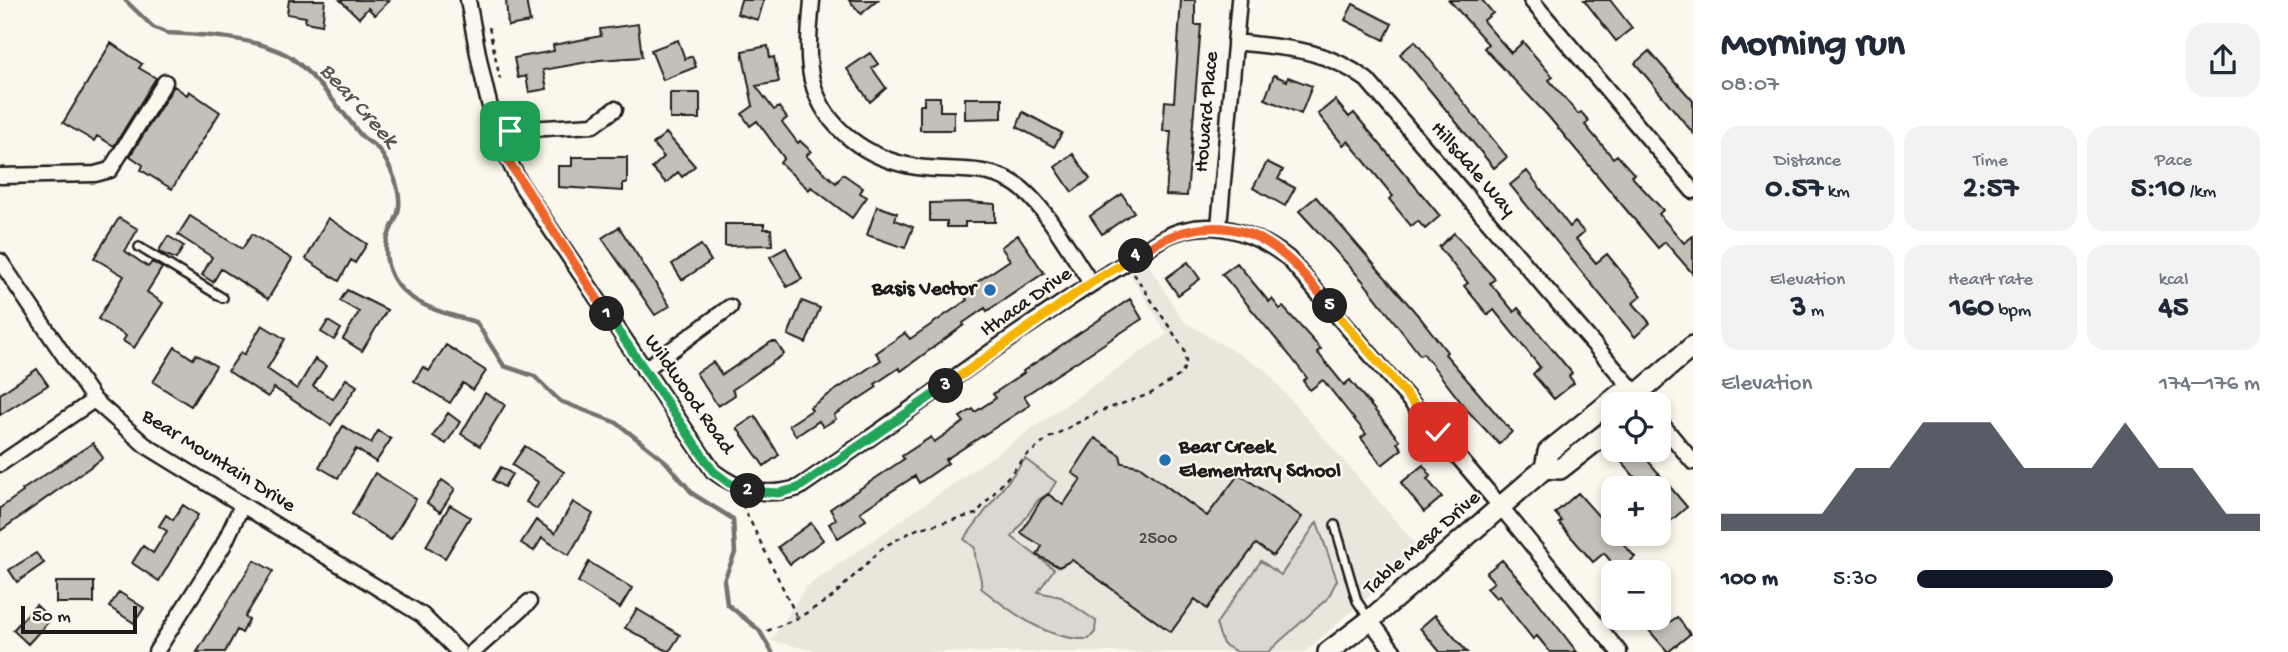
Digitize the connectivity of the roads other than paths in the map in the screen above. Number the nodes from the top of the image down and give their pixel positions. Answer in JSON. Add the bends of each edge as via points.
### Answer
{"nodes":[{"id":1,"x":468,"y":0,"type":"edge"},
{"id":2,"x":812,"y":0,"type":"edge"},
{"id":3,"x":1239,"y":0,"type":"edge"},
{"id":4,"x":1531,"y":0,"type":"edge"},
{"id":5,"x":1236,"y":42,"type":"junction"},
{"id":6,"x":165,"y":82,"type":"dead end"},
{"id":7,"x":615,"y":109,"type":"dead end"},
{"id":8,"x":495,"y":131,"type":"junction"},
{"id":9,"x":0,"y":176,"type":"edge"},
{"id":10,"x":1693,"y":191,"type":"edge"},
{"id":11,"x":1219,"y":227,"type":"junction"},
{"id":12,"x":139,"y":247,"type":"dead end"},
{"id":13,"x":0,"y":261,"type":"edge"},
{"id":14,"x":1091,"y":283,"type":"junction"},
{"id":15,"x":223,"y":299,"type":"dead end"},
{"id":16,"x":730,"y":307,"type":"dead end"},
{"id":17,"x":1693,"y":346,"type":"edge"},
{"id":18,"x":644,"y":370,"type":"junction"},
{"id":19,"x":1631,"y":392,"type":"edge"},
{"id":20,"x":1648,"y":392,"type":"edge"},
{"id":21,"x":94,"y":400,"type":"junction"},
{"id":22,"x":1601,"y":409,"type":"edge"},
{"id":23,"x":1671,"y":435,"type":"edge"},
{"id":24,"x":1601,"y":437,"type":"edge"},
{"id":25,"x":1693,"y":462,"type":"edge"},
{"id":26,"x":0,"y":464,"type":"edge"},
{"id":27,"x":832,"y":465,"type":"joint"},
{"id":28,"x":1545,"y":468,"type":"junction"},
{"id":29,"x":242,"y":505,"type":"junction"},
{"id":30,"x":1501,"y":507,"type":"junction"},
{"id":31,"x":1335,"y":525,"type":"dead end"},
{"id":32,"x":529,"y":602,"type":"dead end"},
{"id":33,"x":1370,"y":620,"type":"junction"},
{"id":34,"x":156,"y":652,"type":"edge"},
{"id":35,"x":459,"y":652,"type":"edge"},
{"id":36,"x":473,"y":652,"type":"edge"},
{"id":37,"x":1328,"y":652,"type":"edge"},
{"id":38,"x":1394,"y":652,"type":"edge"},
{"id":39,"x":1619,"y":652,"type":"edge"}],
"edges":[{"from":1,"to":8,"type":"street","name":"Wildwood Road"},
{"from":2,"to":14,"type":"street","via":[[812,80],[840,131],[862,150],[890,161],[995,174],[1014,183],[1032,199]]},
{"from":3,"to":5,"type":"street","name":"Howard Place"},
{"from":4,"to":10,"type":"street"},
{"from":5,"to":11,"type":"street","name":"Howard Place"},
{"from":5,"to":19,"type":"street","name":"Hillsdale Way","via":[[1317,52],[1345,63],[1367,80]]},
{"from":6,"to":9,"type":"street","via":[[110,170]]},
{"from":7,"to":8,"type":"street","via":[[593,125]]},
{"from":8,"to":18,"type":"street","name":"Wildwood Road","via":[[521,186]]},
{"from":11,"to":14,"type":"street","name":"Ithaca Drive","via":[[1185,229],[1160,238]]},
{"from":11,"to":30,"type":"street","name":"Ithaca Drive","via":[[1248,234],[1288,258]]},
{"from":12,"to":15,"type":"lane"},
{"from":13,"to":21,"type":"street","name":"Bear Mountain Drive"},
{"from":14,"to":27,"type":"street","name":"Ithaca Drive"},
{"from":16,"to":18,"type":"street"},
{"from":17,"to":20,"type":"street","name":"Table Mesa Drive"},
{"from":18,"to":27,"type":"street","name":"Wildwood Road","via":[[713,471],[747,491],[779,493],[798,488]]},
{"from":21,"to":26,"type":"street"},
{"from":21,"to":29,"type":"street","name":"Bear Mountain Drive","via":[[145,445]]},
{"from":22,"to":28,"type":"street","name":"Table Mesa Drive","via":[[1548,452]]},
{"from":23,"to":25,"type":"street"},
{"from":24,"to":28,"type":"street","name":"Table Mesa Drive","via":[[1560,469]]},
{"from":28,"to":30,"type":"street","name":"Table Mesa Drive"},
{"from":29,"to":34,"type":"street","via":[[223,545]]},
{"from":29,"to":35,"type":"street","name":"Bear Mountain Drive","via":[[422,615]]},
{"from":30,"to":33,"type":"street","name":"Table Mesa Drive"},
{"from":30,"to":39,"type":"street","name":"Ithaca Drive"},
{"from":31,"to":33,"type":"lane","via":[[1357,601]]},
{"from":32,"to":36,"type":"street"},
{"from":33,"to":37,"type":"street","name":"Table Mesa Drive"},
{"from":33,"to":38,"type":"street"}]}
